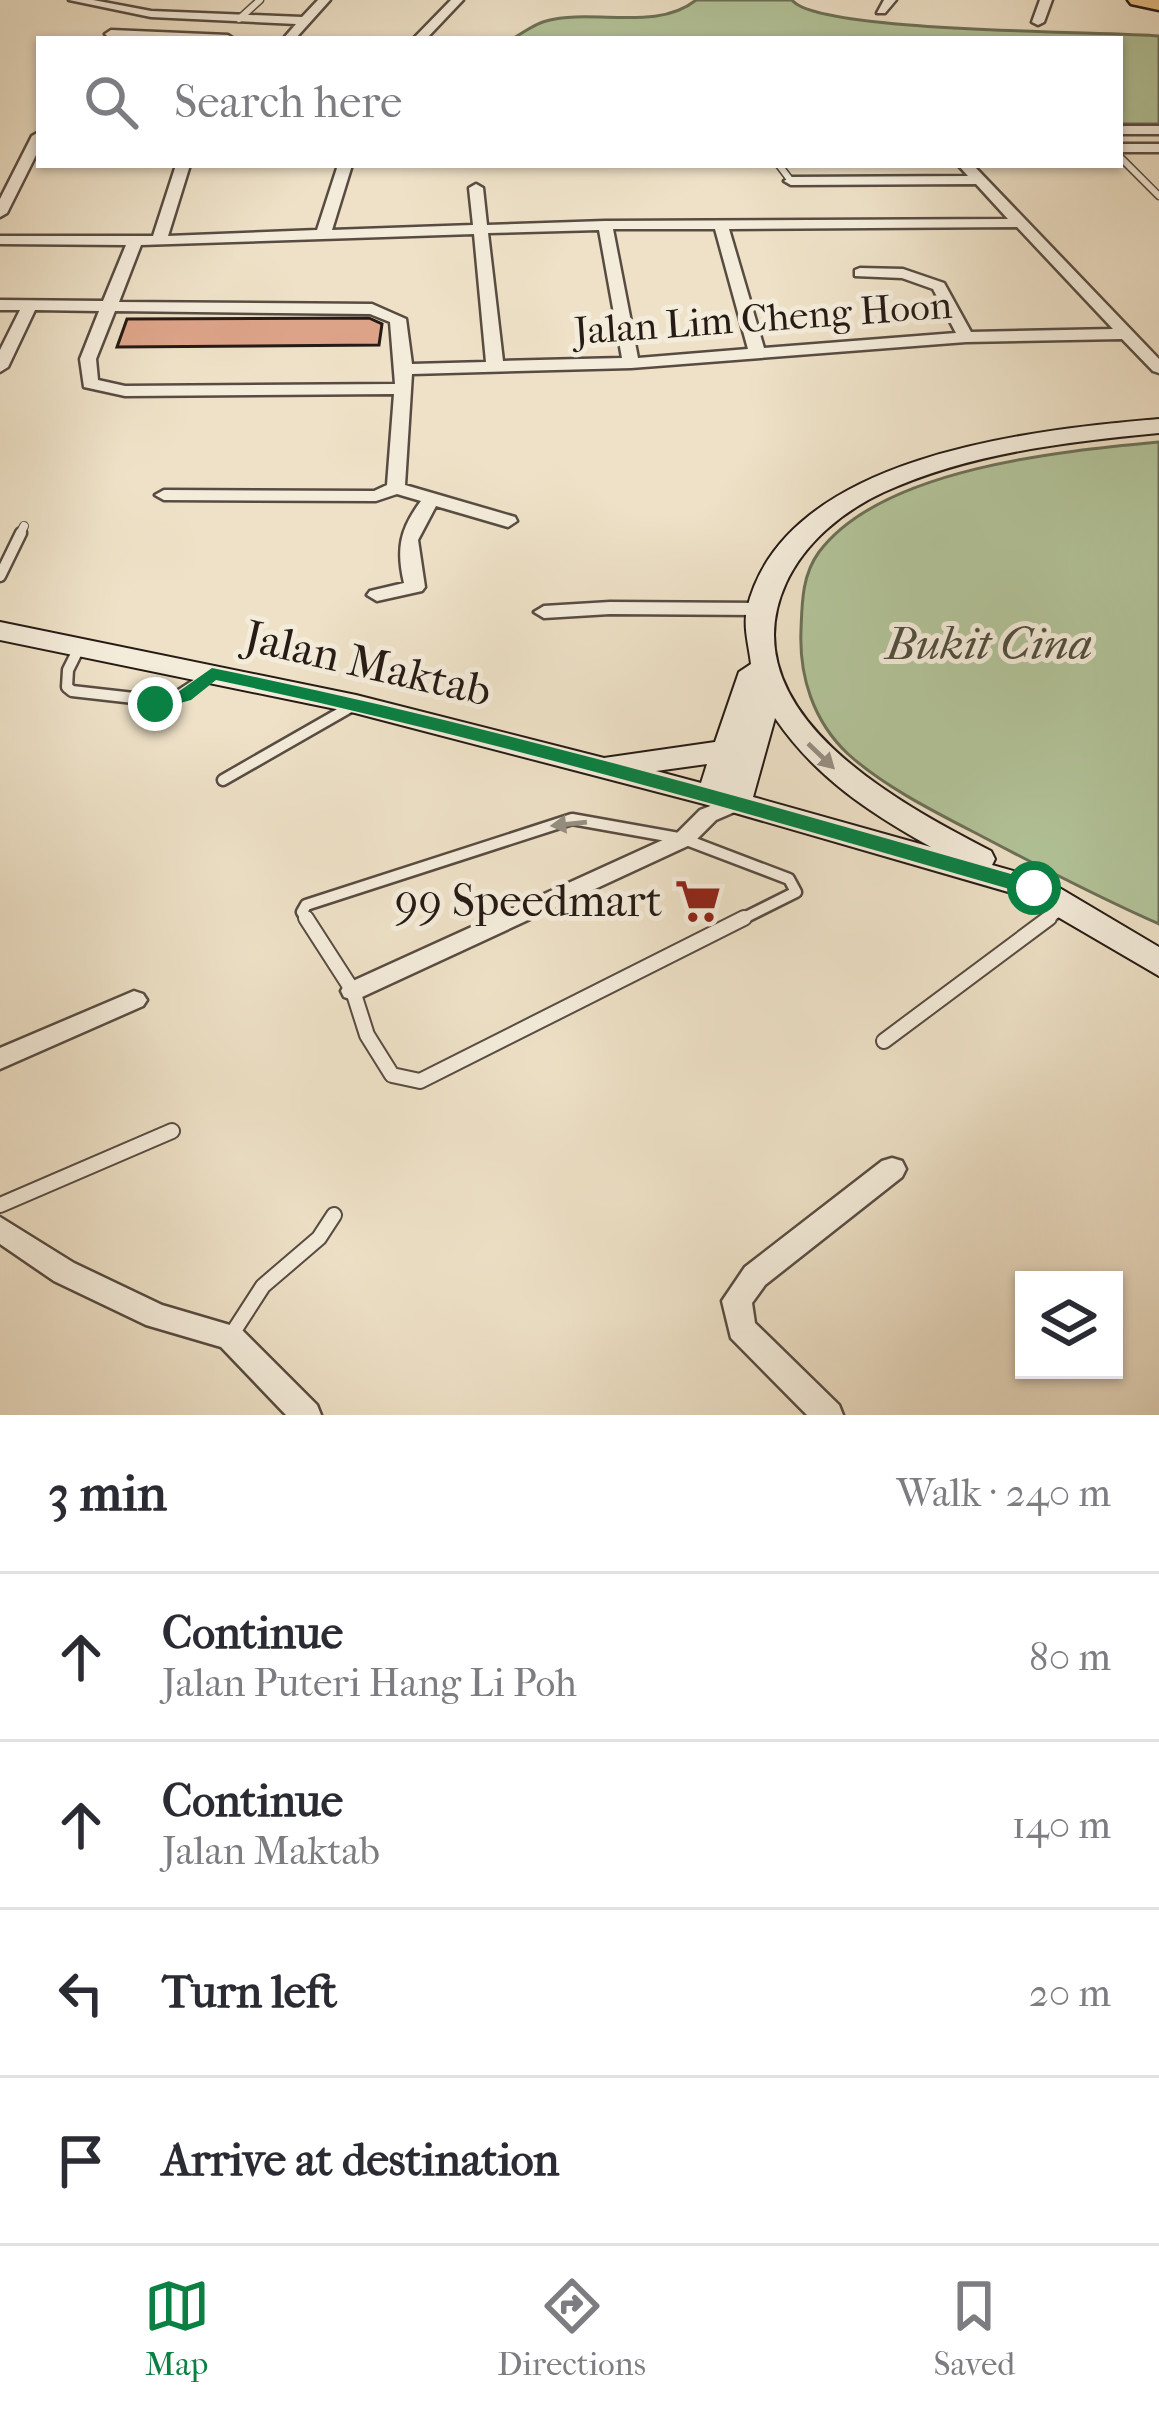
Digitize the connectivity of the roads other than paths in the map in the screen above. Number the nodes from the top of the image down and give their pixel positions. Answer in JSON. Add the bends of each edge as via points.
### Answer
{"nodes":[{"id":1,"x":75,"y":0,"type":"edge"},
{"id":2,"x":198,"y":0,"type":"edge"},
{"id":3,"x":260,"y":0,"type":"edge"},
{"id":4,"x":324,"y":0,"type":"edge"},
{"id":5,"x":457,"y":0,"type":"edge"},
{"id":6,"x":1046,"y":0,"type":"edge"},
{"id":7,"x":1136,"y":0,"type":"edge"},
{"id":8,"x":1159,"y":5,"type":"edge"},
{"id":9,"x":178,"y":16,"type":"junction"},
{"id":10,"x":239,"y":19,"type":"junction"},
{"id":11,"x":304,"y":21,"type":"junction"},
{"id":12,"x":1037,"y":22,"type":"dead end"},
{"id":13,"x":111,"y":34,"type":"dead end"},
{"id":14,"x":158,"y":36,"type":"edge"},
{"id":15,"x":292,"y":36,"type":"edge"},
{"id":16,"x":422,"y":36,"type":"edge"},
{"id":17,"x":1123,"y":130,"type":"edge"},
{"id":18,"x":1159,"y":130,"type":"edge"},
{"id":19,"x":36,"y":142,"type":"edge"},
{"id":20,"x":1123,"y":148,"type":"edge"},
{"id":21,"x":1159,"y":148,"type":"edge"},
{"id":22,"x":1123,"y":161,"type":"edge"},
{"id":23,"x":182,"y":168,"type":"edge"},
{"id":24,"x":344,"y":168,"type":"edge"},
{"id":25,"x":781,"y":168,"type":"edge"},
{"id":26,"x":968,"y":168,"type":"edge"},
{"id":27,"x":979,"y":180,"type":"junction"},
{"id":28,"x":791,"y":181,"type":"joint"},
{"id":29,"x":476,"y":188,"type":"dead end"},
{"id":30,"x":1159,"y":196,"type":"edge"},
{"id":31,"x":0,"y":213,"type":"edge"},
{"id":32,"x":1018,"y":223,"type":"junction"},
{"id":33,"x":605,"y":225,"type":"junction"},
{"id":34,"x":721,"y":225,"type":"junction"},
{"id":35,"x":479,"y":228,"type":"junction"},
{"id":36,"x":323,"y":233,"type":"junction"},
{"id":37,"x":0,"y":240,"type":"edge"},
{"id":38,"x":135,"y":241,"type":"junction"},
{"id":39,"x":159,"y":241,"type":"junction"},
{"id":40,"x":860,"y":273,"type":"dead end"},
{"id":41,"x":0,"y":305,"type":"edge"},
{"id":42,"x":30,"y":305,"type":"junction"},
{"id":43,"x":107,"y":305,"type":"junction"},
{"id":44,"x":1125,"y":334,"type":"junction"},
{"id":45,"x":966,"y":337,"type":"junction"},
{"id":46,"x":758,"y":355,"type":"junction"},
{"id":47,"x":631,"y":363,"type":"junction"},
{"id":48,"x":495,"y":366,"type":"junction"},
{"id":49,"x":0,"y":367,"type":"edge"},
{"id":50,"x":1159,"y":368,"type":"edge"},
{"id":51,"x":404,"y":369,"type":"junction"},
{"id":52,"x":403,"y":389,"type":"junction"},
{"id":53,"x":1156,"y":425,"type":"edge"},
{"id":54,"x":396,"y":488,"type":"junction"},
{"id":55,"x":164,"y":495,"type":"dead end"},
{"id":56,"x":432,"y":499,"type":"junction"},
{"id":57,"x":508,"y":520,"type":"dead end"},
{"id":58,"x":24,"y":526,"type":"dead end"},
{"id":59,"x":0,"y":575,"type":"edge"},
{"id":60,"x":377,"y":595,"type":"dead end"},
{"id":61,"x":761,"y":609,"type":"junction"},
{"id":62,"x":544,"y":612,"type":"dead end"},
{"id":63,"x":0,"y":631,"type":"edge"},
{"id":64,"x":80,"y":646,"type":"junction"},
{"id":65,"x":764,"y":657,"type":"junction"},
{"id":66,"x":212,"y":674,"type":"junction"},
{"id":67,"x":356,"y":704,"type":"junction"},
{"id":68,"x":724,"y":750,"type":"junction"},
{"id":69,"x":586,"y":765,"type":"junction"},
{"id":70,"x":223,"y":780,"type":"dead end"},
{"id":71,"x":719,"y":805,"type":"junction"},
{"id":72,"x":684,"y":839,"type":"junction"},
{"id":73,"x":1034,"y":888,"type":"junction"},
{"id":74,"x":1066,"y":906,"type":"junction"},
{"id":75,"x":1159,"y":963,"type":"edge"},
{"id":76,"x":353,"y":991,"type":"junction"},
{"id":77,"x":134,"y":1000,"type":"dead end"},
{"id":78,"x":884,"y":1042,"type":"dead end"},
{"id":79,"x":0,"y":1059,"type":"edge"},
{"id":80,"x":172,"y":1131,"type":"dead end"},
{"id":81,"x":892,"y":1169,"type":"dead end"},
{"id":82,"x":0,"y":1205,"type":"edge"},
{"id":83,"x":334,"y":1215,"type":"dead end"},
{"id":84,"x":0,"y":1229,"type":"edge"},
{"id":85,"x":230,"y":1337,"type":"junction"},
{"id":86,"x":306,"y":1415,"type":"edge"},
{"id":87,"x":828,"y":1415,"type":"edge"}],
"edges":[{"from":1,"to":9,"type":"street"},
{"from":2,"to":9,"type":"street"},
{"from":3,"to":10,"type":"lane"},
{"from":4,"to":11,"type":"street"},
{"from":5,"to":16,"type":"street"},
{"from":6,"to":12,"type":"street"},
{"from":7,"to":8,"type":"main road"},
{"from":9,"to":10,"type":"street"},
{"from":10,"to":11,"type":"street"},
{"from":11,"to":15,"type":"street"},
{"from":13,"to":14,"type":"street"},
{"from":17,"to":18,"type":"street"},
{"from":19,"to":31,"type":"street"},
{"from":20,"to":21,"type":"street"},
{"from":22,"to":30,"type":"lane"},
{"from":23,"to":39,"type":"street"},
{"from":24,"to":36,"type":"street"},
{"from":25,"to":28,"type":"lane"},
{"from":26,"to":27,"type":"street"},
{"from":27,"to":28,"type":"street"},
{"from":27,"to":32,"type":"street"},
{"from":29,"to":35,"type":"street"},
{"from":32,"to":34,"type":"street"},
{"from":32,"to":44,"type":"street"},
{"from":33,"to":34,"type":"street"},
{"from":33,"to":35,"type":"street"},
{"from":33,"to":47,"type":"street"},
{"from":34,"to":46,"type":"street"},
{"from":35,"to":36,"type":"street"},
{"from":35,"to":48,"type":"street"},
{"from":36,"to":39,"type":"street"},
{"from":37,"to":38,"type":"street"},
{"from":38,"to":39,"type":"street"},
{"from":38,"to":43,"type":"street"},
{"from":40,"to":45,"type":"street","via":[[939,286]]},
{"from":41,"to":42,"type":"street"},
{"from":42,"to":43,"type":"street"},
{"from":42,"to":49,"type":"street"},
{"from":43,"to":51,"type":"street","via":[[388,312],[400,328]]},
{"from":43,"to":52,"type":"street","via":[[86,373],[104,388]]},
{"from":44,"to":45,"type":"street","name":"Jalan Lim Cheng Hoon"},
{"from":44,"to":50,"type":"street"},
{"from":45,"to":46,"type":"street","name":"Jalan Lim Cheng Hoon"},
{"from":46,"to":47,"type":"street","name":"Jalan Lim Cheng Hoon"},
{"from":47,"to":48,"type":"street","name":"Jalan Lim Cheng Hoon"},
{"from":48,"to":51,"type":"street","name":"Jalan Lim Cheng Hoon"},
{"from":51,"to":52,"type":"street"},
{"from":52,"to":54,"type":"street"},
{"from":53,"to":61,"type":"main road","via":[[1033,442],[863,492],[827,512],[780,558]]},
{"from":54,"to":55,"type":"street","via":[[376,496]]},
{"from":54,"to":56,"type":"street"},
{"from":56,"to":57,"type":"street"},
{"from":56,"to":60,"type":"street","via":[[410,526],[415,587]]},
{"from":58,"to":59,"type":"lane"},
{"from":61,"to":62,"type":"street"},
{"from":61,"to":65,"type":"main road"},
{"from":63,"to":64,"type":"main road","name":"Jalan Maktab"},
{"from":64,"to":66,"type":"main road","name":"Jalan Maktab"},
{"from":64,"to":66,"type":"lane","via":[[68,670],[73,691],[169,702]]},
{"from":65,"to":68,"type":"main road"},
{"from":65,"to":71,"type":"main road","via":[[767,684]]},
{"from":65,"to":73,"type":"main road","one_way":true,"via":[[780,706],[820,758],[904,819]]},
{"from":66,"to":67,"type":"main road","name":"Jalan Maktab"},
{"from":67,"to":69,"type":"main road","name":"Jalan Maktab"},
{"from":67,"to":70,"type":"lane"},
{"from":68,"to":69,"type":"main road"},
{"from":68,"to":71,"type":"main road"},
{"from":69,"to":71,"type":"main road","name":"Jalan Maktab"},
{"from":71,"to":72,"type":"street"},
{"from":71,"to":73,"type":"main road","name":"Jalan Maktab"},
{"from":72,"to":76,"type":"street"},
{"from":72,"to":76,"type":"lane","one_way":true,"via":[[572,819],[306,905],[302,912]]},
{"from":72,"to":76,"type":"lane","via":[[789,879],[796,892],[420,1081],[392,1075]]},
{"from":73,"to":74,"type":"main road"},
{"from":74,"to":75,"type":"main road"},
{"from":74,"to":78,"type":"lane"},
{"from":77,"to":79,"type":"street"},
{"from":80,"to":82,"type":"lane"},
{"from":81,"to":87,"type":"street","via":[[755,1276],[737,1301],[741,1329]]},
{"from":83,"to":85,"type":"lane","via":[[263,1286]]},
{"from":84,"to":85,"type":"street","via":[[64,1273],[156,1316]]},
{"from":85,"to":86,"type":"street"}]}
